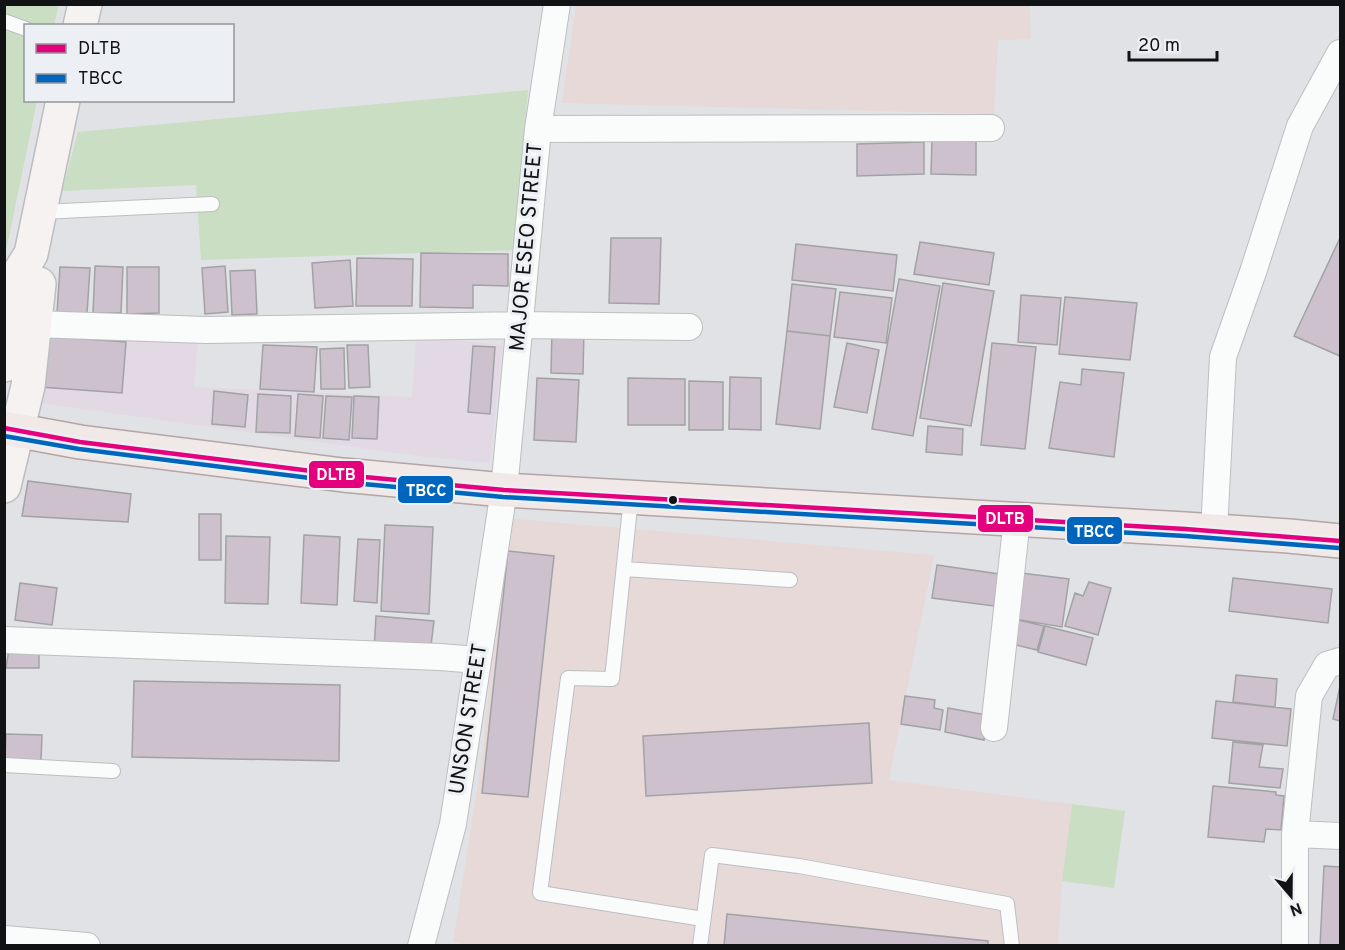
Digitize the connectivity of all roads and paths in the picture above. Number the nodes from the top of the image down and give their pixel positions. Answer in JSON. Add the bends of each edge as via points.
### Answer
{"nodes":[{"id":1,"x":85,"y":4,"type":"edge"},
{"id":2,"x":558,"y":4,"type":"edge"},
{"id":3,"x":4,"y":21,"type":"edge"},
{"id":4,"x":80,"y":24,"type":"edge"},
{"id":5,"x":24,"y":28,"type":"edge"},
{"id":6,"x":1341,"y":53,"type":"edge"},
{"id":7,"x":63,"y":102,"type":"edge"},
{"id":8,"x":992,"y":128,"type":"dead end"},
{"id":9,"x":538,"y":129,"type":"junction"},
{"id":10,"x":212,"y":204,"type":"dead end"},
{"id":11,"x":40,"y":212,"type":"junction"},
{"id":12,"x":31,"y":254,"type":"junction"},
{"id":13,"x":34,"y":324,"type":"junction"},
{"id":14,"x":520,"y":325,"type":"junction"},
{"id":15,"x":689,"y":327,"type":"dead end"},
{"id":16,"x":4,"y":365,"type":"edge"},
{"id":17,"x":8,"y":453,"type":"edge"},
{"id":18,"x":504,"y":489,"type":"junction"},
{"id":19,"x":631,"y":496,"type":"junction"},
{"id":20,"x":1017,"y":519,"type":"junction"},
{"id":21,"x":1214,"y":531,"type":"junction"},
{"id":22,"x":1341,"y":541,"type":"edge"},
{"id":23,"x":624,"y":569,"type":"junction"},
{"id":24,"x":790,"y":580,"type":"dead end"},
{"id":25,"x":4,"y":640,"type":"edge"},
{"id":26,"x":478,"y":660,"type":"junction"},
{"id":27,"x":1334,"y":663,"type":"edge"},
{"id":28,"x":994,"y":728,"type":"dead end"},
{"id":29,"x":4,"y":765,"type":"edge"},
{"id":30,"x":112,"y":771,"type":"dead end"},
{"id":31,"x":1294,"y":834,"type":"junction"},
{"id":32,"x":1341,"y":836,"type":"edge"},
{"id":33,"x":703,"y":919,"type":"junction"},
{"id":34,"x":4,"y":939,"type":"edge"},
{"id":35,"x":87,"y":945,"type":"edge"},
{"id":36,"x":421,"y":945,"type":"edge"},
{"id":37,"x":700,"y":945,"type":"edge"},
{"id":38,"x":1012,"y":945,"type":"edge"},
{"id":39,"x":1295,"y":945,"type":"edge"}],
"edges":[{"from":1,"to":4,"type":"street"},
{"from":2,"to":9,"type":"street","name":"MAJOR ESEO STREET"},
{"from":3,"to":5,"type":"lane"},
{"from":6,"to":21,"type":"street","via":[[1300,126],[1223,357]]},
{"from":7,"to":11,"type":"street"},
{"from":8,"to":9,"type":"street"},
{"from":9,"to":14,"type":"street","name":"MAJOR ESEO STREET"},
{"from":10,"to":11,"type":"lane"},
{"from":11,"to":12,"type":"street"},
{"from":12,"to":13,"type":"street","via":[[40,275]]},
{"from":12,"to":16,"type":"street","via":[[19,273]]},
{"from":13,"to":14,"type":"street","via":[[206,330]]},
{"from":13,"to":17,"type":"street","via":[[28,386]]},
{"from":14,"to":15,"type":"street"},
{"from":14,"to":18,"type":"street","name":"MAJOR ESEO STREET"},
{"from":17,"to":18,"type":"main road","via":[[91,443],[332,474]]},
{"from":18,"to":19,"type":"main road"},
{"from":18,"to":26,"type":"street","name":"UNSON STREET"},
{"from":19,"to":20,"type":"main road"},
{"from":19,"to":23,"type":"lane"},
{"from":20,"to":21,"type":"main road"},
{"from":20,"to":28,"type":"street"},
{"from":21,"to":22,"type":"main road"},
{"from":23,"to":24,"type":"lane"},
{"from":23,"to":33,"type":"lane","via":[[612,679],[568,678],[540,893]]},
{"from":25,"to":26,"type":"street"},
{"from":26,"to":36,"type":"street","name":"UNSON STREET","via":[[453,824]]},
{"from":27,"to":31,"type":"street","via":[[1309,696]]},
{"from":29,"to":30,"type":"lane"},
{"from":31,"to":32,"type":"street"},
{"from":31,"to":39,"type":"street"},
{"from":33,"to":37,"type":"lane"},
{"from":33,"to":38,"type":"lane","via":[[712,855],[799,866],[1007,904]]},
{"from":34,"to":35,"type":"street"}]}
